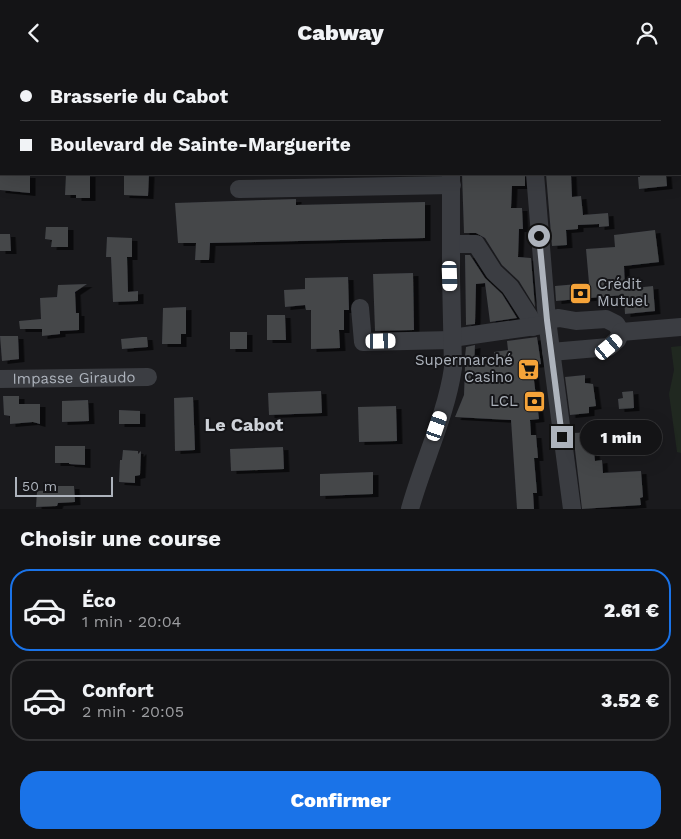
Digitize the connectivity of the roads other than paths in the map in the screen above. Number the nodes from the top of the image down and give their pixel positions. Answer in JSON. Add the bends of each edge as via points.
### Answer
{"nodes":[{"id":1,"x":534,"y":175,"type":"edge"},
{"id":2,"x":452,"y":179,"type":"edge"},
{"id":3,"x":239,"y":189,"type":"dead end"},
{"id":4,"x":451,"y":244,"type":"junction"},
{"id":5,"x":360,"y":308,"type":"dead end"},
{"id":6,"x":543,"y":324,"type":"junction"},
{"id":7,"x":681,"y":327,"type":"edge"},
{"id":8,"x":621,"y":332,"type":"junction"},
{"id":9,"x":452,"y":339,"type":"junction"},
{"id":10,"x":551,"y":352,"type":"junction"},
{"id":11,"x":148,"y":377,"type":"dead end"},
{"id":12,"x":0,"y":379,"type":"edge"},
{"id":13,"x":410,"y":509,"type":"edge"},
{"id":14,"x":572,"y":509,"type":"edge"}],
"edges":[{"from":1,"to":6,"type":"street"},
{"from":2,"to":3,"type":"street"},
{"from":2,"to":4,"type":"street"},
{"from":4,"to":6,"type":"street","via":[[476,244],[494,273],[510,287],[530,318]]},
{"from":4,"to":9,"type":"street"},
{"from":5,"to":9,"type":"street","via":[[363,342]]},
{"from":6,"to":8,"type":"street","via":[[559,318],[576,321],[606,319],[616,324]]},
{"from":6,"to":9,"type":"street"},
{"from":6,"to":10,"type":"street"},
{"from":7,"to":8,"type":"street"},
{"from":8,"to":10,"type":"street","via":[[609,347]]},
{"from":9,"to":13,"type":"street","via":[[454,368],[451,382]]},
{"from":10,"to":14,"type":"street"},
{"from":11,"to":12,"type":"street","name":"Impasse Giraudo"}]}
